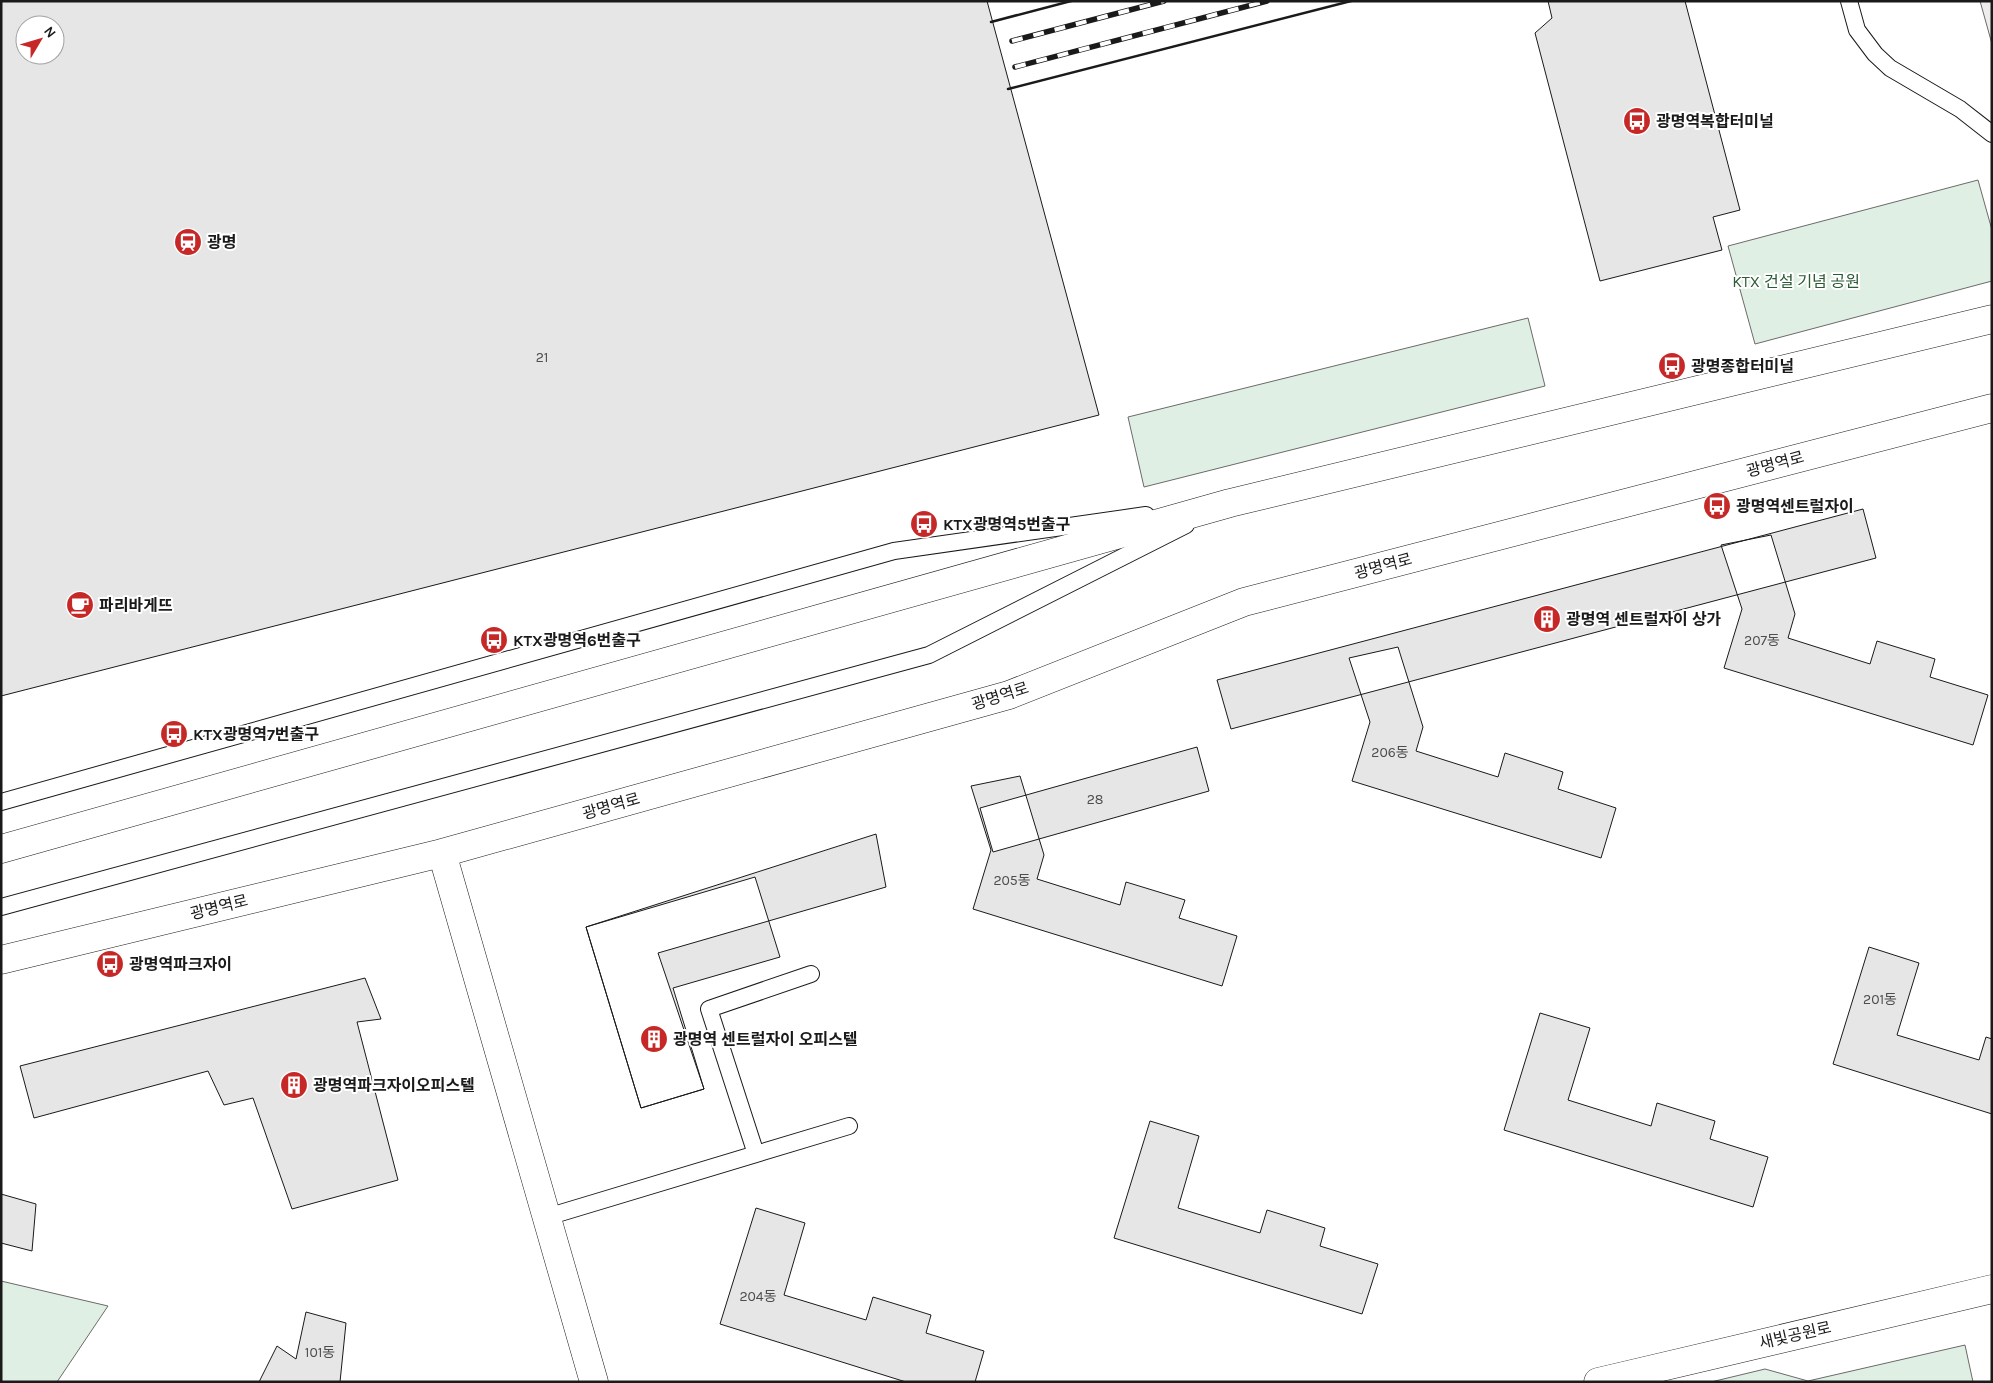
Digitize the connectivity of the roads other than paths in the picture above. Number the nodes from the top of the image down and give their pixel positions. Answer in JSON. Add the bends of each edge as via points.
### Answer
{"nodes":[{"id":1,"x":1849,"y":1,"type":"edge"},
{"id":2,"x":1992,"y":134,"type":"edge"},
{"id":3,"x":1992,"y":319,"type":"edge"},
{"id":4,"x":1992,"y":408,"type":"edge"},
{"id":5,"x":1230,"y":503,"type":"junction"},
{"id":6,"x":1,"y":802,"type":"edge"},
{"id":7,"x":1,"y":849,"type":"edge"},
{"id":8,"x":442,"y":853,"type":"junction"},
{"id":9,"x":1,"y":907,"type":"edge"},
{"id":10,"x":1,"y":960,"type":"edge"},
{"id":11,"x":811,"y":974,"type":"dead end"},
{"id":12,"x":849,"y":1126,"type":"dead end"},
{"id":13,"x":756,"y":1154,"type":"junction"},
{"id":14,"x":547,"y":1217,"type":"junction"},
{"id":15,"x":1992,"y":1289,"type":"edge"},
{"id":16,"x":594,"y":1382,"type":"edge"},
{"id":17,"x":1598,"y":1382,"type":"edge"}],
"edges":[{"from":1,"to":2,"type":"lane","via":[[1857,30],[1890,68],[1960,108]]},
{"from":3,"to":5,"type":"street"},
{"from":4,"to":8,"type":"street","name":"광명역로","via":[[1244,602],[1009,695]]},
{"from":5,"to":6,"type":"lane","via":[[894,551]]},
{"from":5,"to":7,"type":"street"},
{"from":5,"to":9,"type":"lane","via":[[929,656]]},
{"from":8,"to":10,"type":"street","name":"광명역로"},
{"from":8,"to":14,"type":"street"},
{"from":11,"to":13,"type":"lane","via":[[708,1009]]},
{"from":12,"to":13,"type":"lane"},
{"from":13,"to":14,"type":"lane"},
{"from":14,"to":16,"type":"street"},
{"from":15,"to":17,"type":"street","name":"새빛공원로"}]}
